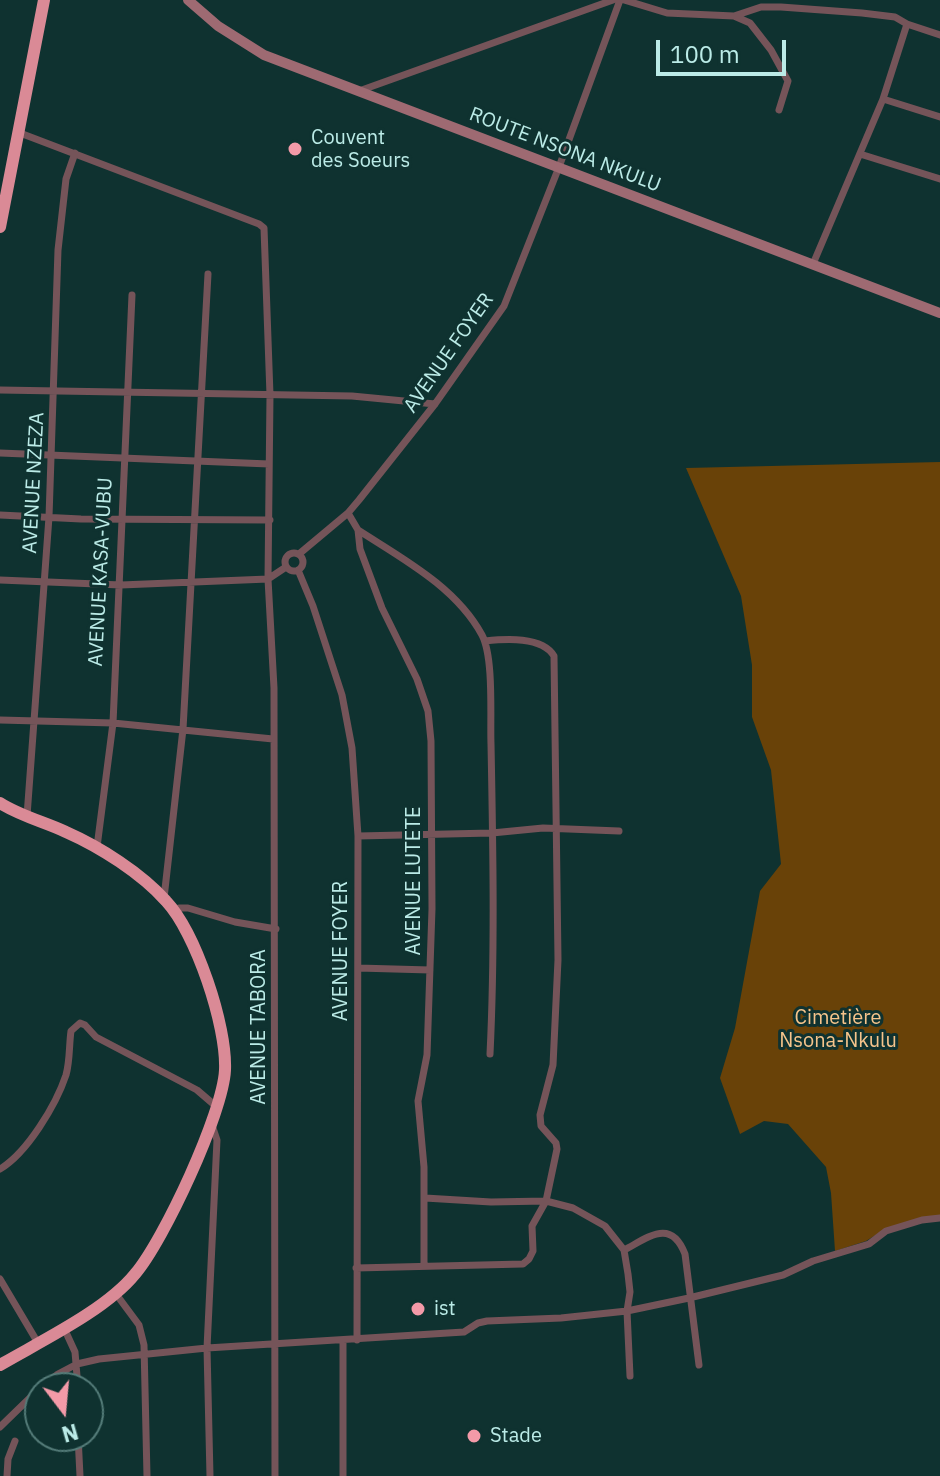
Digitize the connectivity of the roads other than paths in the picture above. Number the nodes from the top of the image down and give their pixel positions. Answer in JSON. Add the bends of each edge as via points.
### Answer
{"nodes":[{"id":1,"x":44,"y":0,"type":"edge"},
{"id":2,"x":188,"y":0,"type":"edge"},
{"id":3,"x":613,"y":0,"type":"edge"},
{"id":4,"x":622,"y":0,"type":"edge"},
{"id":5,"x":734,"y":16,"type":"junction"},
{"id":6,"x":907,"y":24,"type":"junction"},
{"id":7,"x":940,"y":35,"type":"edge"},
{"id":8,"x":358,"y":91,"type":"junction"},
{"id":9,"x":883,"y":99,"type":"junction"},
{"id":10,"x":779,"y":110,"type":"dead end"},
{"id":11,"x":940,"y":117,"type":"edge"},
{"id":12,"x":20,"y":133,"type":"junction"},
{"id":13,"x":75,"y":153,"type":"junction"},
{"id":14,"x":860,"y":154,"type":"junction"},
{"id":15,"x":559,"y":167,"type":"junction"},
{"id":16,"x":940,"y":179,"type":"edge"},
{"id":17,"x":0,"y":227,"type":"edge"},
{"id":18,"x":813,"y":264,"type":"junction"},
{"id":19,"x":208,"y":274,"type":"dead end"},
{"id":20,"x":132,"y":295,"type":"dead end"},
{"id":21,"x":940,"y":313,"type":"edge"},
{"id":22,"x":0,"y":390,"type":"edge"},
{"id":23,"x":55,"y":391,"type":"junction"},
{"id":24,"x":129,"y":392,"type":"junction"},
{"id":25,"x":200,"y":394,"type":"junction"},
{"id":26,"x":270,"y":395,"type":"junction"},
{"id":27,"x":435,"y":404,"type":"junction"},
{"id":28,"x":0,"y":453,"type":"edge"},
{"id":29,"x":52,"y":455,"type":"junction"},
{"id":30,"x":127,"y":459,"type":"junction"},
{"id":31,"x":196,"y":461,"type":"junction"},
{"id":32,"x":269,"y":464,"type":"junction"},
{"id":33,"x":348,"y":513,"type":"junction"},
{"id":34,"x":0,"y":515,"type":"edge"},
{"id":35,"x":49,"y":517,"type":"junction"},
{"id":36,"x":124,"y":519,"type":"junction"},
{"id":37,"x":193,"y":519,"type":"junction"},
{"id":38,"x":270,"y":520,"type":"junction"},
{"id":39,"x":358,"y":530,"type":"junction"},
{"id":40,"x":299,"y":554,"type":"junction"},
{"id":41,"x":286,"y":567,"type":"junction"},
{"id":42,"x":298,"y":570,"type":"junction"},
{"id":43,"x":268,"y":579,"type":"junction"},
{"id":44,"x":0,"y":580,"type":"edge"},
{"id":45,"x":45,"y":582,"type":"junction"},
{"id":46,"x":190,"y":584,"type":"junction"},
{"id":47,"x":121,"y":585,"type":"junction"},
{"id":48,"x":485,"y":641,"type":"junction"},
{"id":49,"x":0,"y":720,"type":"edge"},
{"id":50,"x":36,"y":720,"type":"junction"},
{"id":51,"x":113,"y":723,"type":"junction"},
{"id":52,"x":183,"y":729,"type":"junction"},
{"id":53,"x":273,"y":739,"type":"junction"},
{"id":54,"x":2,"y":805,"type":"edge"},
{"id":55,"x":27,"y":816,"type":"junction"},
{"id":56,"x":556,"y":830,"type":"junction"},
{"id":57,"x":619,"y":831,"type":"dead end"},
{"id":58,"x":492,"y":833,"type":"junction"},
{"id":59,"x":358,"y":836,"type":"junction"},
{"id":60,"x":430,"y":836,"type":"junction"},
{"id":61,"x":97,"y":849,"type":"junction"},
{"id":62,"x":164,"y":898,"type":"junction"},
{"id":63,"x":175,"y":912,"type":"junction"},
{"id":64,"x":276,"y":929,"type":"junction"},
{"id":65,"x":358,"y":968,"type":"junction"},
{"id":66,"x":430,"y":970,"type":"junction"},
{"id":67,"x":490,"y":1054,"type":"dead end"},
{"id":68,"x":218,"y":1108,"type":"junction"},
{"id":69,"x":211,"y":1123,"type":"junction"},
{"id":70,"x":0,"y":1169,"type":"edge"},
{"id":71,"x":425,"y":1198,"type":"junction"},
{"id":72,"x":546,"y":1201,"type":"junction"},
{"id":73,"x":940,"y":1218,"type":"edge"},
{"id":74,"x":624,"y":1250,"type":"junction"},
{"id":75,"x":424,"y":1266,"type":"junction"},
{"id":76,"x":356,"y":1268,"type":"junction"},
{"id":77,"x":0,"y":1279,"type":"edge"},
{"id":78,"x":116,"y":1294,"type":"junction"},
{"id":79,"x":689,"y":1298,"type":"junction"},
{"id":80,"x":627,"y":1311,"type":"junction"},
{"id":81,"x":64,"y":1328,"type":"junction"},
{"id":82,"x":357,"y":1340,"type":"junction"},
{"id":83,"x":343,"y":1341,"type":"junction"},
{"id":84,"x":38,"y":1343,"type":"junction"},
{"id":85,"x":275,"y":1344,"type":"junction"},
{"id":86,"x":207,"y":1348,"type":"junction"},
{"id":87,"x":145,"y":1355,"type":"junction"},
{"id":88,"x":77,"y":1364,"type":"junction"},
{"id":89,"x":0,"y":1365,"type":"edge"},
{"id":90,"x":699,"y":1365,"type":"dead end"},
{"id":91,"x":77,"y":1372,"type":"edge"},
{"id":92,"x":630,"y":1376,"type":"dead end"},
{"id":93,"x":0,"y":1427,"type":"edge"},
{"id":94,"x":15,"y":1441,"type":"dead end"},
{"id":95,"x":79,"y":1452,"type":"edge"},
{"id":96,"x":7,"y":1476,"type":"edge"},
{"id":97,"x":80,"y":1476,"type":"edge"},
{"id":98,"x":147,"y":1476,"type":"edge"},
{"id":99,"x":210,"y":1476,"type":"edge"},
{"id":100,"x":275,"y":1476,"type":"edge"},
{"id":101,"x":343,"y":1476,"type":"edge"}],
"edges":[{"from":1,"to":12,"type":"highway"},
{"from":2,"to":8,"type":"street","name":"ROUTE NSONA NKULU","via":[[264,55]]},
{"from":3,"to":8,"type":"street"},
{"from":4,"to":5,"type":"street","via":[[667,13]]},
{"from":4,"to":15,"type":"street","name":"AVENUE FOYER"},
{"from":5,"to":6,"type":"street","via":[[781,7],[895,17]]},
{"from":5,"to":10,"type":"street","via":[[760,33],[783,69],[788,81]]},
{"from":6,"to":7,"type":"street"},
{"from":6,"to":9,"type":"street"},
{"from":8,"to":15,"type":"street","name":"ROUTE NSONA NKULU"},
{"from":9,"to":11,"type":"street"},
{"from":9,"to":14,"type":"street"},
{"from":12,"to":13,"type":"street"},
{"from":12,"to":17,"type":"highway"},
{"from":13,"to":23,"type":"street","name":"AVENUE NZEZA","via":[[59,237]]},
{"from":13,"to":26,"type":"street","name":"AVENUE TABORA","via":[[259,224],[265,231]]},
{"from":14,"to":16,"type":"street"},
{"from":14,"to":18,"type":"street"},
{"from":15,"to":18,"type":"street","name":"ROUTE NSONA NKULU"},
{"from":15,"to":27,"type":"street","name":"AVENUE FOYER","via":[[504,306]]},
{"from":18,"to":21,"type":"street","name":"ROUTE NSONA NKULU"},
{"from":19,"to":25,"type":"street"},
{"from":20,"to":24,"type":"street","name":"AVENUE KASA-VUBU"},
{"from":22,"to":23,"type":"street"},
{"from":23,"to":24,"type":"street"},
{"from":23,"to":29,"type":"street","name":"AVENUE NZEZA"},
{"from":24,"to":25,"type":"street"},
{"from":24,"to":30,"type":"street","name":"AVENUE KASA-VUBU"},
{"from":25,"to":26,"type":"street"},
{"from":25,"to":31,"type":"street"},
{"from":26,"to":27,"type":"street"},
{"from":26,"to":32,"type":"street","name":"AVENUE TABORA"},
{"from":27,"to":33,"type":"street","name":"AVENUE FOYER"},
{"from":28,"to":29,"type":"street"},
{"from":29,"to":30,"type":"street"},
{"from":29,"to":35,"type":"street","name":"AVENUE NZEZA"},
{"from":30,"to":31,"type":"street"},
{"from":30,"to":36,"type":"street","name":"AVENUE KASA-VUBU"},
{"from":31,"to":32,"type":"street"},
{"from":31,"to":37,"type":"street"},
{"from":32,"to":38,"type":"street","name":"AVENUE TABORA"},
{"from":33,"to":39,"type":"street","name":"AVENUE LUTETE"},
{"from":33,"to":40,"type":"street","name":"AVENUE FOYER"},
{"from":34,"to":35,"type":"street"},
{"from":35,"to":36,"type":"street"},
{"from":35,"to":45,"type":"street","name":"AVENUE NZEZA"},
{"from":36,"to":37,"type":"street"},
{"from":36,"to":47,"type":"street","name":"AVENUE KASA-VUBU"},
{"from":37,"to":38,"type":"street"},
{"from":37,"to":46,"type":"street"},
{"from":38,"to":43,"type":"street","name":"AVENUE TABORA"},
{"from":39,"to":48,"type":"street","via":[[454,597]]},
{"from":39,"to":60,"type":"street","name":"AVENUE LUTETE","via":[[382,608],[428,711]]},
{"from":40,"to":41,"type":"street","via":[[287,555]]},
{"from":40,"to":42,"type":"street","via":[[303,562]]},
{"from":41,"to":42,"type":"street"},
{"from":41,"to":43,"type":"street"},
{"from":42,"to":59,"type":"street","name":"AVENUE FOYER","via":[[342,695]]},
{"from":43,"to":46,"type":"street"},
{"from":43,"to":53,"type":"street","name":"AVENUE TABORA"},
{"from":44,"to":45,"type":"street"},
{"from":45,"to":47,"type":"street"},
{"from":45,"to":50,"type":"street","name":"AVENUE NZEZA"},
{"from":46,"to":47,"type":"street"},
{"from":46,"to":52,"type":"street"},
{"from":47,"to":51,"type":"street","name":"AVENUE KASA-VUBU"},
{"from":48,"to":56,"type":"street","via":[[536,643],[554,656]]},
{"from":48,"to":58,"type":"street"},
{"from":49,"to":50,"type":"street"},
{"from":50,"to":51,"type":"street"},
{"from":50,"to":55,"type":"street","name":"AVENUE NZEZA"},
{"from":51,"to":52,"type":"street"},
{"from":51,"to":61,"type":"street","name":"AVENUE KASA-VUBU"},
{"from":52,"to":53,"type":"street"},
{"from":52,"to":62,"type":"street"},
{"from":53,"to":64,"type":"street","name":"AVENUE TABORA"},
{"from":54,"to":55,"type":"highway"},
{"from":55,"to":61,"type":"highway"},
{"from":56,"to":57,"type":"street"},
{"from":56,"to":58,"type":"street"},
{"from":56,"to":72,"type":"street","via":[[553,1065],[540,1115],[541,1126],[557,1149]]},
{"from":58,"to":60,"type":"street"},
{"from":58,"to":67,"type":"street"},
{"from":59,"to":60,"type":"street"},
{"from":59,"to":65,"type":"street","name":"AVENUE FOYER"},
{"from":60,"to":66,"type":"street","name":"AVENUE LUTETE"},
{"from":61,"to":62,"type":"highway"},
{"from":62,"to":63,"type":"highway"},
{"from":63,"to":64,"type":"street","via":[[188,908]]},
{"from":63,"to":68,"type":"highway","via":[[191,941],[221,1028],[226,1068]]},
{"from":64,"to":85,"type":"street","name":"AVENUE TABORA"},
{"from":65,"to":66,"type":"street"},
{"from":65,"to":76,"type":"street","name":"AVENUE FOYER"},
{"from":66,"to":71,"type":"street","name":"AVENUE LUTETE","via":[[427,1055],[418,1101]]},
{"from":68,"to":69,"type":"highway"},
{"from":68,"to":70,"type":"street","via":[[197,1090],[96,1037],[80,1023],[71,1031],[67,1072],[57,1097],[24,1147]]},
{"from":69,"to":78,"type":"highway","via":[[151,1252]]},
{"from":69,"to":86,"type":"street","via":[[217,1140]]},
{"from":71,"to":72,"type":"street"},
{"from":71,"to":75,"type":"street","name":"AVENUE LUTETE"},
{"from":72,"to":74,"type":"street","via":[[573,1208],[605,1226]]},
{"from":72,"to":75,"type":"street","via":[[532,1226],[533,1251],[523,1264]]},
{"from":73,"to":79,"type":"street","via":[[886,1231],[869,1244],[783,1275]]},
{"from":74,"to":79,"type":"street","via":[[660,1232],[673,1235],[685,1254]]},
{"from":74,"to":80,"type":"street"},
{"from":75,"to":76,"type":"street"},
{"from":76,"to":82,"type":"street","name":"AVENUE FOYER"},
{"from":77,"to":84,"type":"street"},
{"from":78,"to":81,"type":"highway"},
{"from":78,"to":87,"type":"street","via":[[139,1325]]},
{"from":79,"to":80,"type":"street"},
{"from":79,"to":90,"type":"street"},
{"from":80,"to":82,"type":"street","via":[[487,1321],[464,1332]]},
{"from":80,"to":92,"type":"street"},
{"from":81,"to":84,"type":"highway"},
{"from":81,"to":88,"type":"street"},
{"from":82,"to":83,"type":"street"},
{"from":83,"to":85,"type":"street"},
{"from":83,"to":101,"type":"street"},
{"from":84,"to":89,"type":"highway"},
{"from":85,"to":86,"type":"street"},
{"from":85,"to":100,"type":"street","name":"AVENUE TABORA"},
{"from":86,"to":87,"type":"street"},
{"from":86,"to":99,"type":"street"},
{"from":87,"to":88,"type":"street"},
{"from":87,"to":98,"type":"street"},
{"from":88,"to":91,"type":"street"},
{"from":88,"to":93,"type":"street","via":[[38,1390]]},
{"from":94,"to":96,"type":"street"},
{"from":95,"to":97,"type":"street"}]}
